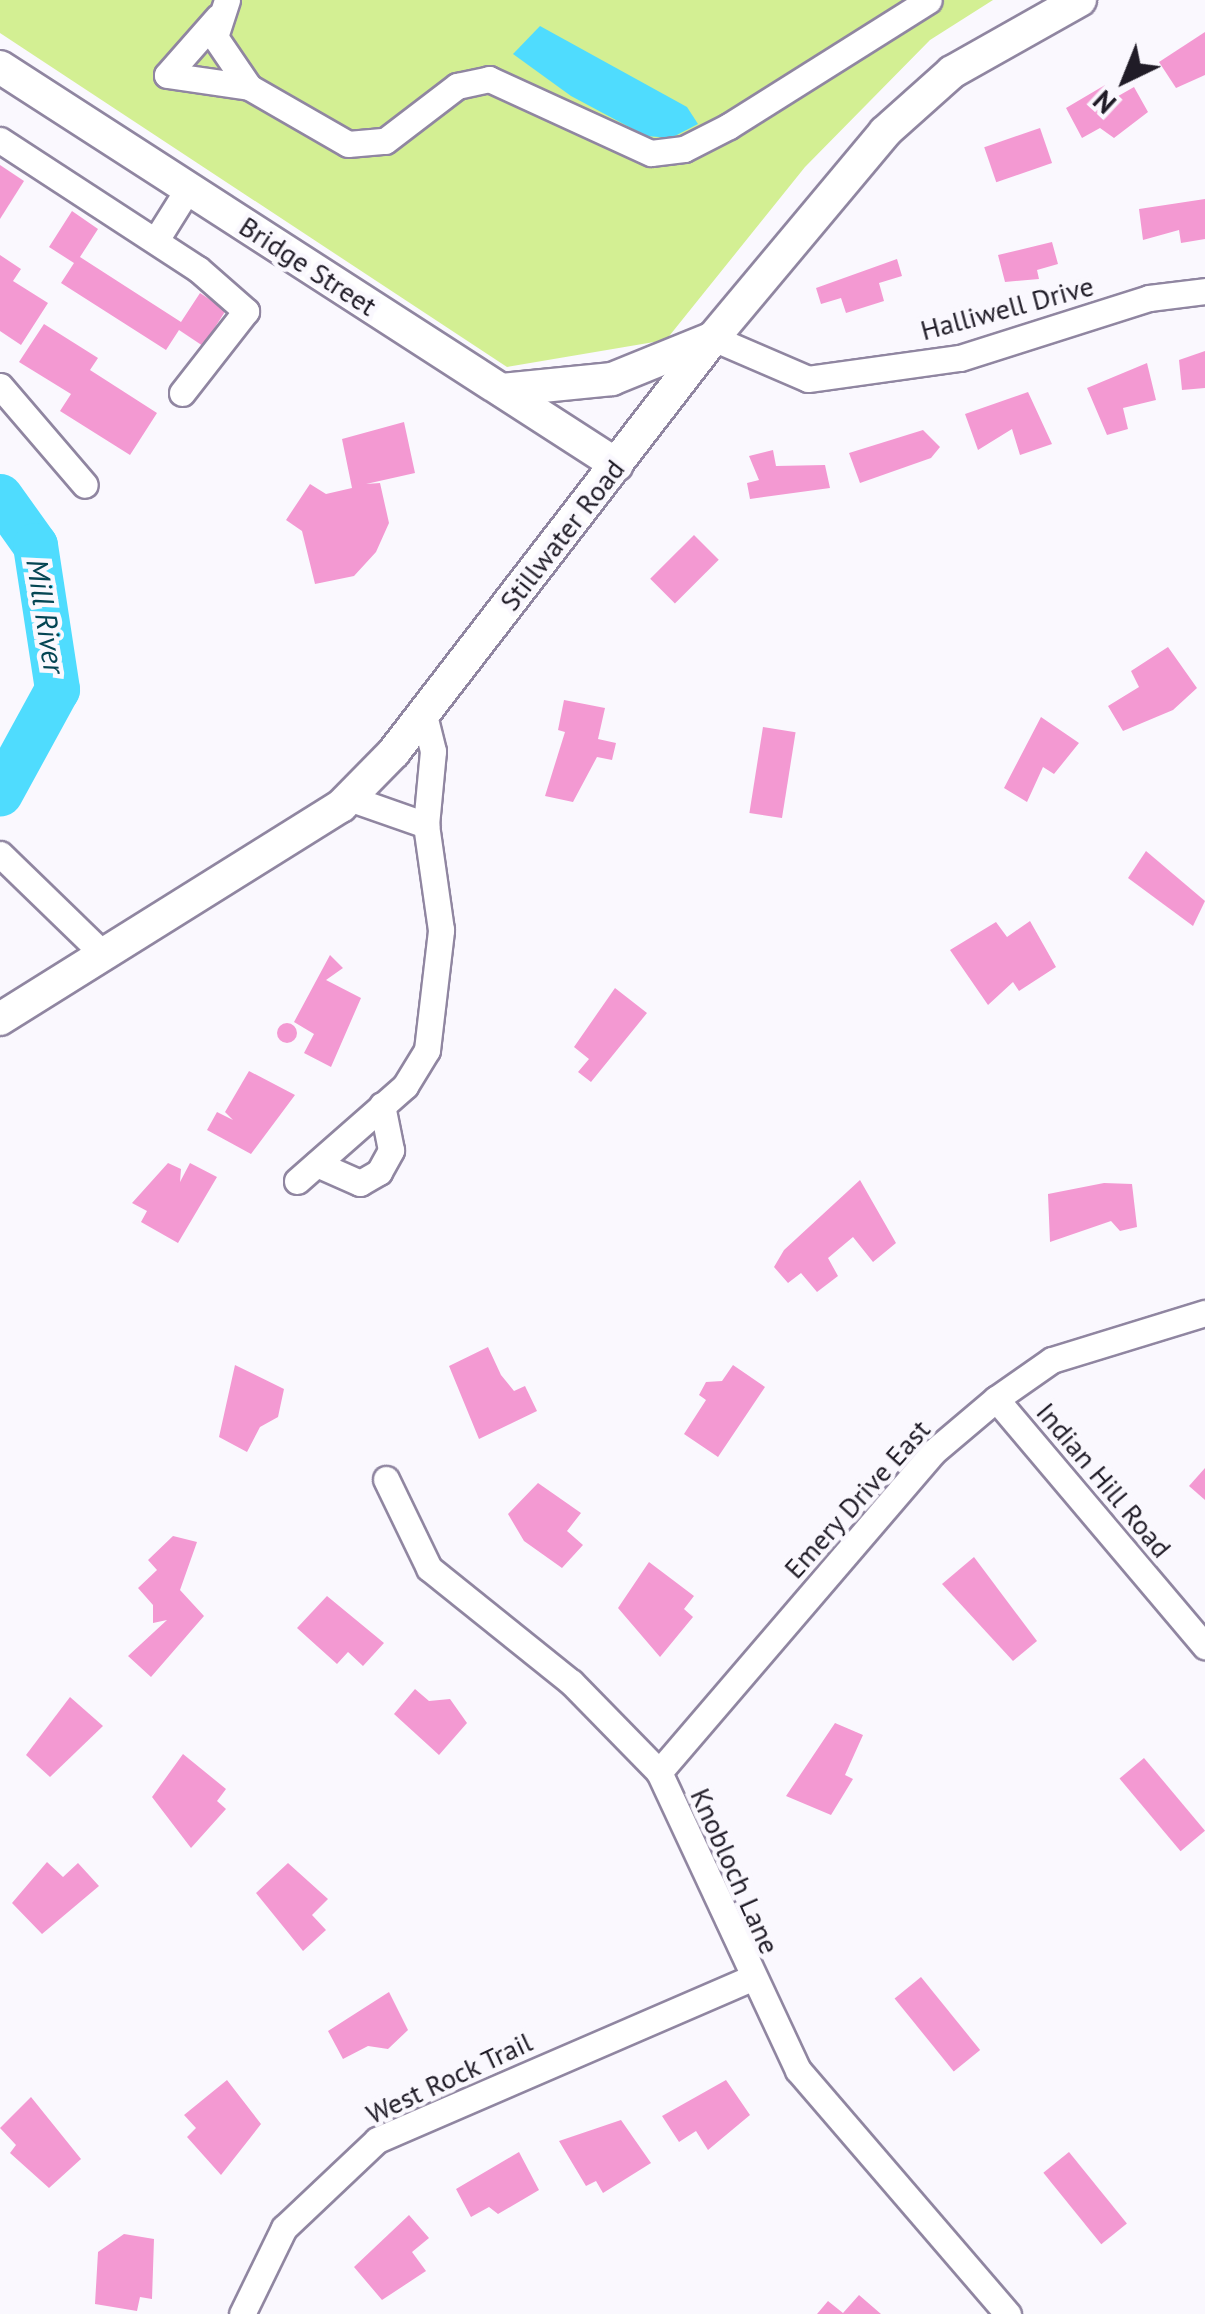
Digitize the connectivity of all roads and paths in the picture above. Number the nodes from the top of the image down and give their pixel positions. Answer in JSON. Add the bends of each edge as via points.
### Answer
{"nodes":[{"id":1,"x":929,"y":0,"type":"edge"},
{"id":2,"x":1080,"y":0,"type":"edge"},
{"id":3,"x":222,"y":8,"type":"edge"},
{"id":4,"x":0,"y":67,"type":"edge"},
{"id":5,"x":250,"y":88,"type":"junction"},
{"id":6,"x":0,"y":140,"type":"edge"},
{"id":7,"x":188,"y":188,"type":"junction"},
{"id":8,"x":156,"y":240,"type":"junction"},
{"id":9,"x":1205,"y":291,"type":"edge"},
{"id":10,"x":713,"y":338,"type":"junction"},
{"id":11,"x":0,"y":386,"type":"edge"},
{"id":12,"x":502,"y":390,"type":"junction"},
{"id":13,"x":182,"y":393,"type":"dead end"},
{"id":14,"x":617,"y":465,"type":"junction"},
{"id":15,"x":85,"y":485,"type":"dead end"},
{"id":16,"x":424,"y":714,"type":"junction"},
{"id":17,"x":349,"y":798,"type":"junction"},
{"id":18,"x":426,"y":825,"type":"junction"},
{"id":19,"x":0,"y":854,"type":"edge"},
{"id":20,"x":100,"y":951,"type":"junction"},
{"id":21,"x":0,"y":1019,"type":"edge"},
{"id":22,"x":382,"y":1106,"type":"junction"},
{"id":23,"x":1205,"y":1313,"type":"edge"},
{"id":24,"x":996,"y":1399,"type":"junction"},
{"id":25,"x":386,"y":1479,"type":"dead end"},
{"id":26,"x":1205,"y":1646,"type":"edge"},
{"id":27,"x":659,"y":1772,"type":"junction"},
{"id":28,"x":750,"y":1978,"type":"junction"},
{"id":29,"x":242,"y":2314,"type":"edge"},
{"id":30,"x":1008,"y":2314,"type":"edge"}],
"edges":[{"from":1,"to":5,"type":"street","via":[[684,149],[625,145],[489,79],[457,86],[368,148],[327,135]]},
{"from":2,"to":10,"type":"main road","name":"Stillwater Road","via":[[952,72],[885,132]]},
{"from":3,"to":5,"type":"street","via":[[221,54]]},
{"from":3,"to":5,"type":"street","via":[[167,75]]},
{"from":4,"to":7,"type":"main road","name":"Bridge Street"},
{"from":6,"to":8,"type":"street"},
{"from":7,"to":8,"type":"street"},
{"from":7,"to":12,"type":"main road","name":"Bridge Street"},
{"from":8,"to":13,"type":"street","via":[[246,310]]},
{"from":9,"to":10,"type":"street","name":"Halliwell Drive","via":[[1149,298],[960,358],[808,379]]},
{"from":10,"to":12,"type":"main road","via":[[612,378]]},
{"from":10,"to":14,"type":"main road","name":"Stillwater Road"},
{"from":11,"to":15,"type":"street"},
{"from":12,"to":14,"type":"main road","name":"Bridge Street"},
{"from":14,"to":16,"type":"main road","name":"Stillwater Road"},
{"from":16,"to":17,"type":"main road","name":"Stillwater Road"},
{"from":16,"to":18,"type":"street","via":[[433,751]]},
{"from":17,"to":18,"type":"street"},
{"from":17,"to":20,"type":"main road","name":"Stillwater Road","via":[[258,866]]},
{"from":18,"to":22,"type":"street","via":[[441,930],[438,1008],[428,1050]]},
{"from":19,"to":20,"type":"street"},
{"from":20,"to":21,"type":"main road","name":"Stillwater Road"},
{"from":22,"to":22,"type":"street","via":[[307,1172],[360,1183],[379,1172],[391,1150]]},
{"from":23,"to":24,"type":"street","name":"Emery Drive East","via":[[1052,1360]]},
{"from":24,"to":26,"type":"street","name":"Indian Hill Road"},
{"from":24,"to":27,"type":"street","name":"Emery Drive East","via":[[932,1453]]},
{"from":25,"to":27,"type":"street","name":"Knobloch Lane","via":[[430,1568],[572,1682]]},
{"from":27,"to":28,"type":"street","name":"Knobloch Lane"},
{"from":28,"to":29,"type":"street","name":"West Rock Trail","via":[[378,2140],[284,2228]]},
{"from":28,"to":30,"type":"street","name":"Knobloch Lane","via":[[798,2070],[862,2154]]}]}
